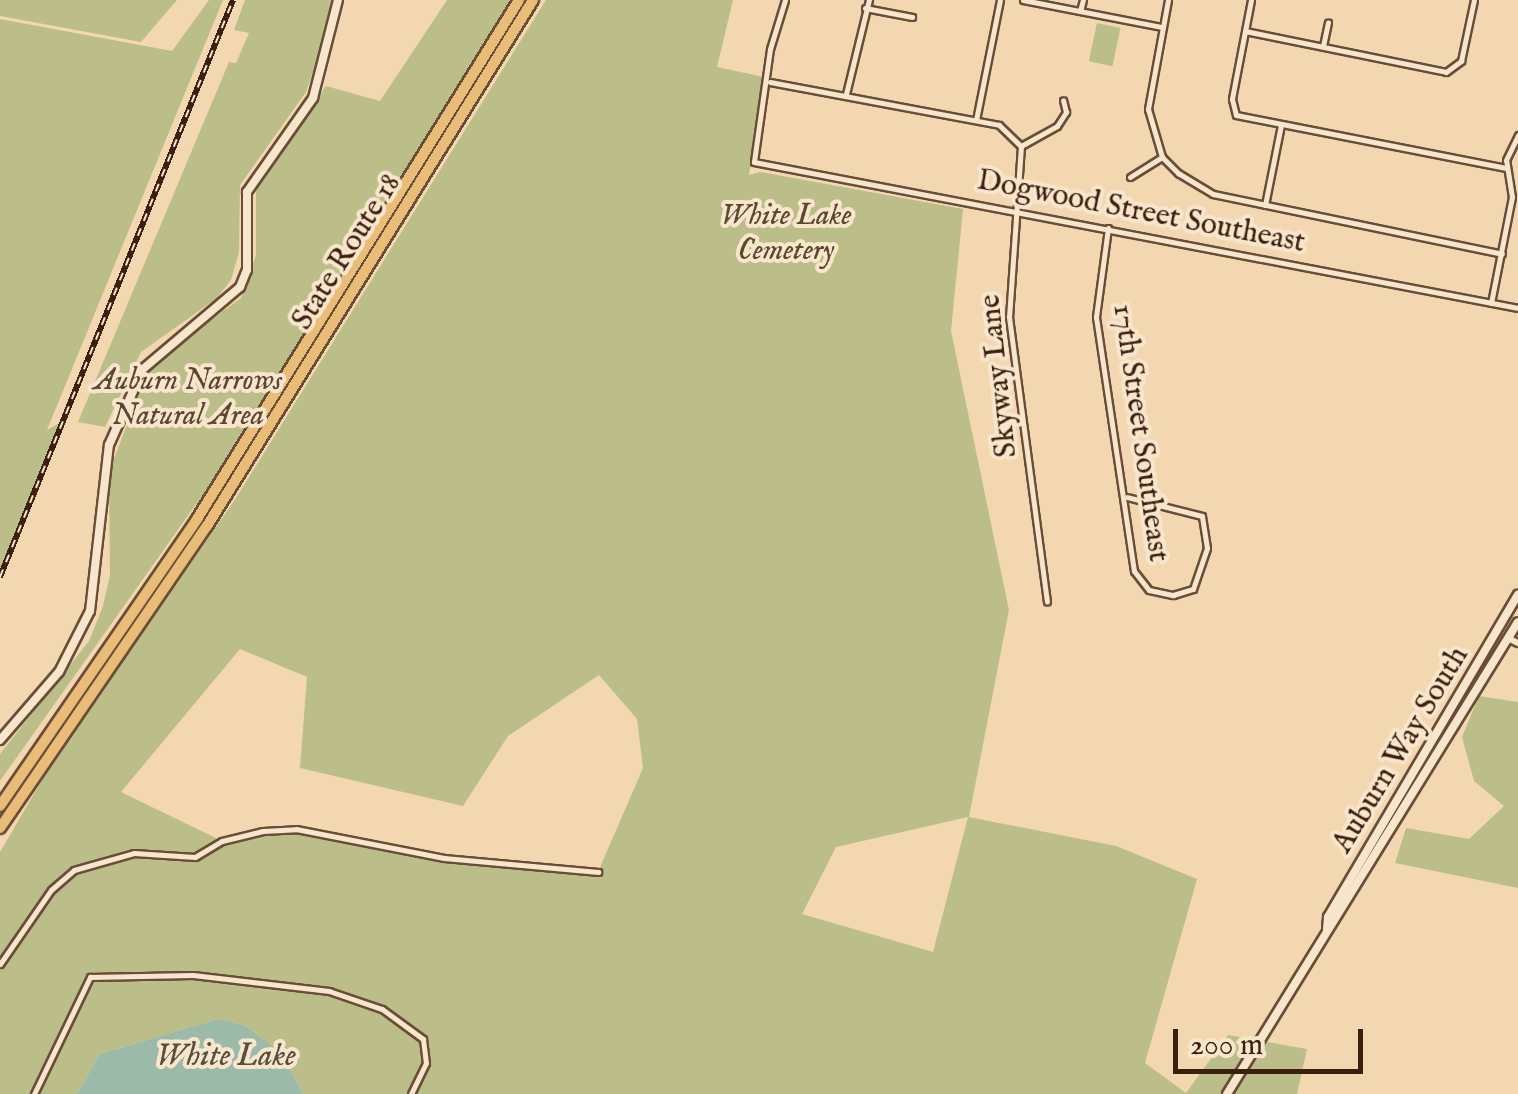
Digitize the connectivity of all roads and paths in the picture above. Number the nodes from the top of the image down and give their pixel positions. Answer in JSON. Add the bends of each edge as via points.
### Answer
{"nodes":[{"id":1,"x":338,"y":0,"type":"edge"},
{"id":2,"x":519,"y":0,"type":"edge"},
{"id":3,"x":533,"y":0,"type":"edge"},
{"id":4,"x":785,"y":0,"type":"edge"},
{"id":5,"x":869,"y":0,"type":"edge"},
{"id":6,"x":1000,"y":0,"type":"edge"},
{"id":7,"x":1023,"y":0,"type":"edge"},
{"id":8,"x":1083,"y":0,"type":"edge"},
{"id":9,"x":1168,"y":0,"type":"edge"},
{"id":10,"x":1251,"y":0,"type":"edge"},
{"id":11,"x":1474,"y":0,"type":"edge"},
{"id":12,"x":865,"y":8,"type":"junction"},
{"id":13,"x":1080,"y":12,"type":"junction"},
{"id":14,"x":912,"y":17,"type":"dead end"},
{"id":15,"x":1328,"y":22,"type":"dead end"},
{"id":16,"x":1162,"y":27,"type":"junction"},
{"id":17,"x":1244,"y":32,"type":"junction"},
{"id":18,"x":1322,"y":46,"type":"junction"},
{"id":19,"x":770,"y":82,"type":"junction"},
{"id":20,"x":846,"y":95,"type":"junction"},
{"id":21,"x":1063,"y":100,"type":"dead end"},
{"id":22,"x":976,"y":120,"type":"junction"},
{"id":23,"x":1280,"y":126,"type":"junction"},
{"id":24,"x":1518,"y":135,"type":"edge"},
{"id":25,"x":1021,"y":146,"type":"junction"},
{"id":26,"x":1162,"y":157,"type":"junction"},
{"id":27,"x":1505,"y":168,"type":"junction"},
{"id":28,"x":1130,"y":177,"type":"dead end"},
{"id":29,"x":1265,"y":205,"type":"junction"},
{"id":30,"x":1012,"y":209,"type":"junction"},
{"id":31,"x":1108,"y":228,"type":"junction"},
{"id":32,"x":1502,"y":254,"type":"junction"},
{"id":33,"x":1491,"y":303,"type":"junction"},
{"id":34,"x":1518,"y":308,"type":"edge"},
{"id":35,"x":1127,"y":496,"type":"junction"},
{"id":36,"x":1518,"y":595,"type":"edge"},
{"id":37,"x":1046,"y":601,"type":"dead end"},
{"id":38,"x":1518,"y":622,"type":"edge"},
{"id":39,"x":1508,"y":638,"type":"junction"},
{"id":40,"x":1518,"y":643,"type":"edge"},
{"id":41,"x":0,"y":740,"type":"edge"},
{"id":42,"x":0,"y":806,"type":"edge"},
{"id":43,"x":0,"y":828,"type":"edge"},
{"id":44,"x":598,"y":872,"type":"dead end"},
{"id":45,"x":1328,"y":929,"type":"junction"},
{"id":46,"x":0,"y":964,"type":"edge"},
{"id":47,"x":34,"y":1094,"type":"edge"},
{"id":48,"x":411,"y":1094,"type":"edge"},
{"id":49,"x":1227,"y":1094,"type":"edge"}],
"edges":[{"from":1,"to":41,"type":"main road","via":[[313,98],[247,192],[247,270],[240,287],[143,370],[109,445],[90,611],[59,672]]},
{"from":2,"to":42,"type":"highway","name":"State Route 18","via":[[211,497]]},
{"from":3,"to":43,"type":"highway","name":"State Route 18","via":[[207,526]]},
{"from":4,"to":19,"type":"street","via":[[770,49]]},
{"from":5,"to":12,"type":"street"},
{"from":6,"to":22,"type":"street"},
{"from":7,"to":13,"type":"street"},
{"from":8,"to":13,"type":"street"},
{"from":9,"to":16,"type":"street"},
{"from":10,"to":17,"type":"street"},
{"from":11,"to":18,"type":"street","via":[[1452,72]]},
{"from":12,"to":14,"type":"street"},
{"from":12,"to":20,"type":"street"},
{"from":13,"to":16,"type":"street"},
{"from":15,"to":18,"type":"street"},
{"from":16,"to":26,"type":"street","via":[[1148,99]]},
{"from":17,"to":18,"type":"street"},
{"from":17,"to":23,"type":"street","via":[[1234,113]]},
{"from":19,"to":20,"type":"street"},
{"from":19,"to":30,"type":"street","name":"Dogwood Street Southeast","via":[[754,162]]},
{"from":20,"to":22,"type":"street"},
{"from":21,"to":25,"type":"street","via":[[1066,112],[1058,126]]},
{"from":22,"to":25,"type":"street","via":[[1007,128]]},
{"from":23,"to":27,"type":"street"},
{"from":23,"to":29,"type":"street"},
{"from":24,"to":27,"type":"street"},
{"from":25,"to":30,"type":"street","name":"Skyway Lane"},
{"from":26,"to":28,"type":"street"},
{"from":26,"to":29,"type":"street","via":[[1213,194]]},
{"from":27,"to":32,"type":"street","via":[[1512,197]]},
{"from":29,"to":32,"type":"street"},
{"from":30,"to":31,"type":"street","name":"Dogwood Street Southeast"},
{"from":30,"to":37,"type":"street","name":"Skyway Lane","via":[[1009,317]]},
{"from":31,"to":33,"type":"street","name":"Dogwood Street Southeast"},
{"from":31,"to":35,"type":"street","name":"17th Street Southeast","via":[[1096,317]]},
{"from":32,"to":33,"type":"street"},
{"from":33,"to":34,"type":"street","name":"Dogwood Street Southeast"},
{"from":35,"to":35,"type":"street","name":"17th Street Southeast","via":[[1196,512],[1209,534],[1193,589],[1173,594],[1142,585],[1134,571]]},
{"from":36,"to":45,"type":"main road","name":"Auburn Way South","via":[[1328,917]]},
{"from":38,"to":39,"type":"main road","name":"Auburn Way South"},
{"from":39,"to":40,"type":"street"},
{"from":39,"to":45,"type":"main road","name":"Auburn Way South"},
{"from":44,"to":46,"type":"street","via":[[444,858],[296,828],[263,831],[195,856],[134,853],[74,870],[50,890]]},
{"from":45,"to":49,"type":"main road","name":"Auburn Way South"},
{"from":47,"to":48,"type":"street","via":[[90,976],[193,975],[329,991],[382,1009],[423,1039],[426,1063]]}]}
